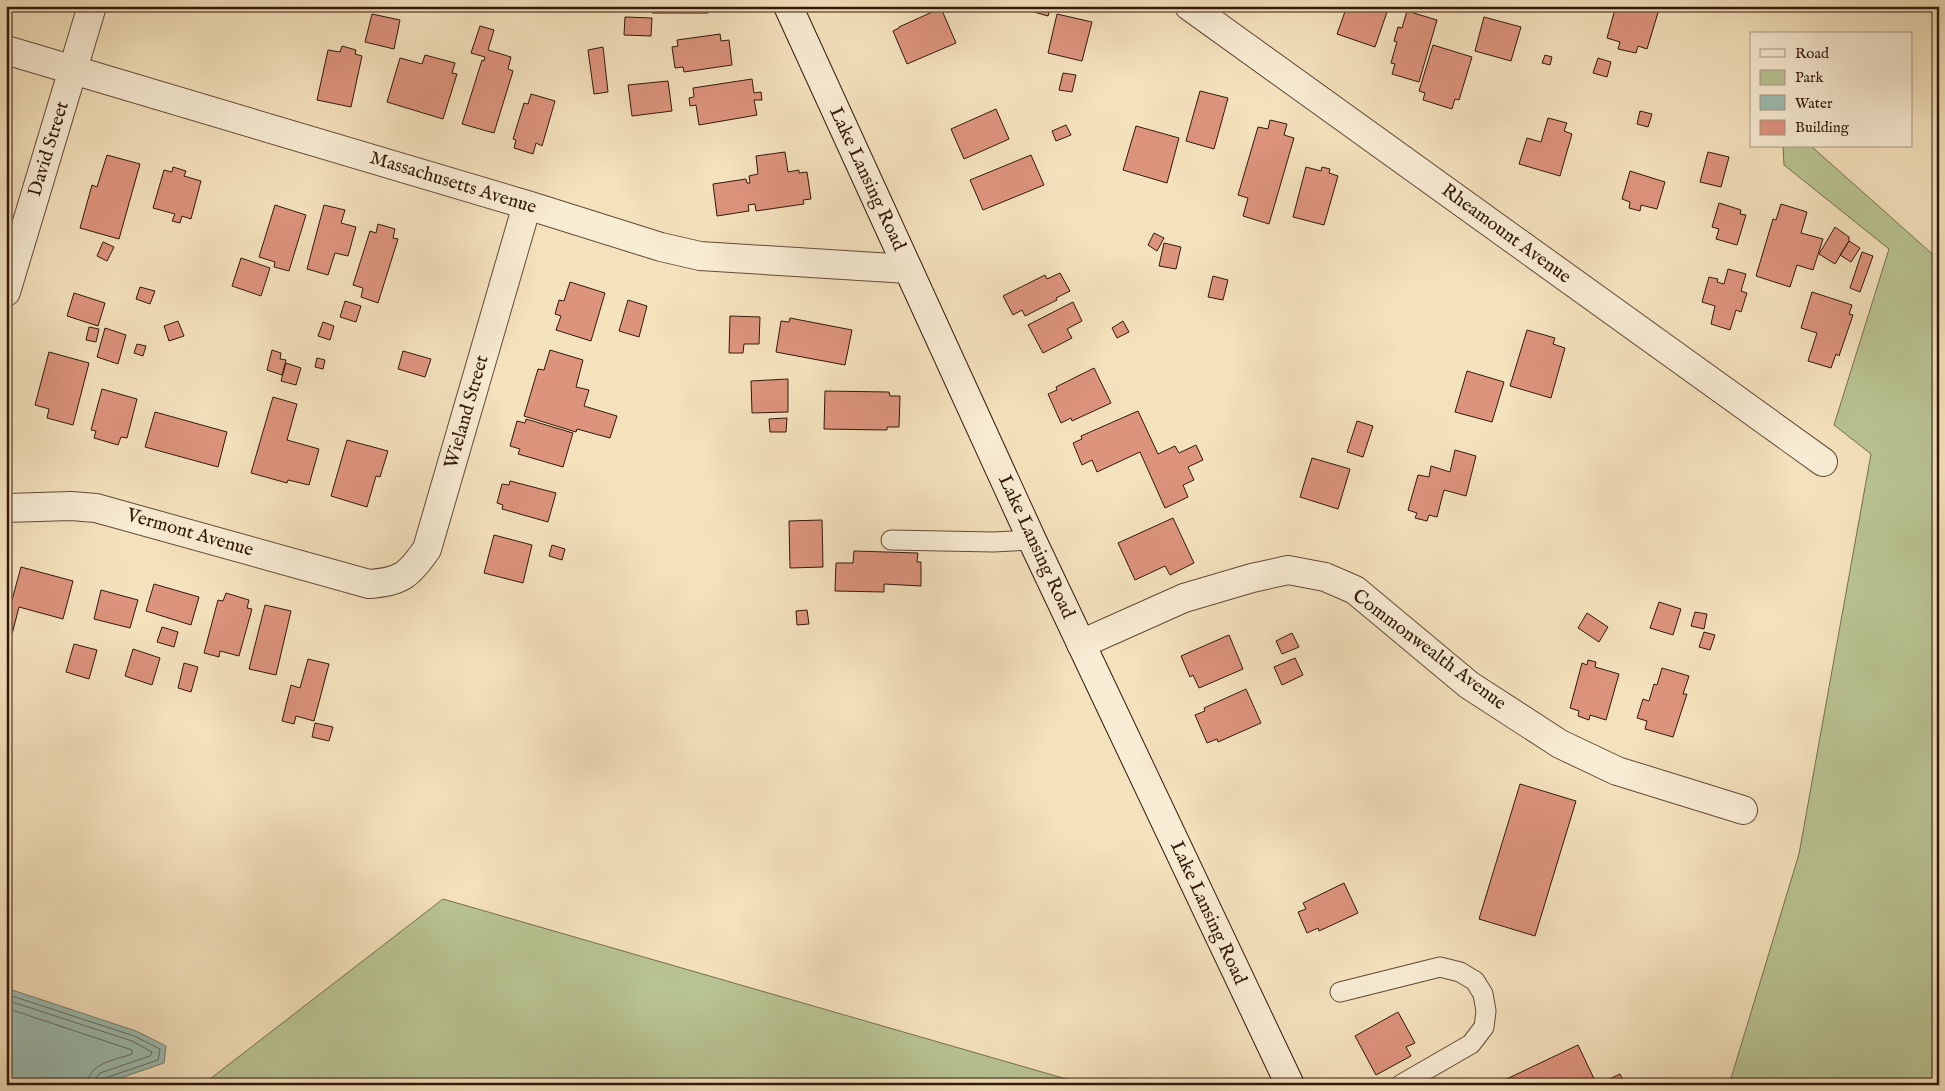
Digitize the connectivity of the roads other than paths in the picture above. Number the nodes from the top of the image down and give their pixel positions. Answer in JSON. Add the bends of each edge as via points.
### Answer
{"nodes":[{"id":1,"x":92,"y":6,"type":"edge"},
{"id":2,"x":788,"y":6,"type":"edge"},
{"id":3,"x":1189,"y":6,"type":"edge"},
{"id":4,"x":6,"y":50,"type":"edge"},
{"id":5,"x":73,"y":69,"type":"junction"},
{"id":6,"x":527,"y":205,"type":"junction"},
{"id":7,"x":908,"y":269,"type":"junction"},
{"id":8,"x":6,"y":292,"type":"edge"},
{"id":9,"x":1823,"y":462,"type":"dead end"},
{"id":10,"x":6,"y":508,"type":"edge"},
{"id":11,"x":890,"y":540,"type":"dead end"},
{"id":12,"x":1032,"y":540,"type":"junction"},
{"id":13,"x":369,"y":584,"type":"joint"},
{"id":14,"x":1080,"y":644,"type":"junction"},
{"id":15,"x":1743,"y":810,"type":"dead end"},
{"id":16,"x":1340,"y":992,"type":"dead end"},
{"id":17,"x":1290,"y":1085,"type":"edge"},
{"id":18,"x":1400,"y":1085,"type":"edge"}],
"edges":[{"from":1,"to":5,"type":"street","name":"David Street"},
{"from":2,"to":7,"type":"street","name":"Lake Lansing Road"},
{"from":3,"to":9,"type":"street","name":"Rheamount Avenue"},
{"from":4,"to":5,"type":"street","name":"Massachusetts Avenue"},
{"from":5,"to":6,"type":"street","name":"Massachusetts Avenue"},
{"from":5,"to":8,"type":"street","name":"David Street"},
{"from":6,"to":7,"type":"street","name":"Massachusetts Avenue","via":[[700,256]]},
{"from":6,"to":13,"type":"street","name":"Wieland Street","via":[[427,549],[414,569],[390,582]]},
{"from":7,"to":12,"type":"street","name":"Lake Lansing Road"},
{"from":10,"to":13,"type":"street","name":"Vermont Avenue","via":[[96,508]]},
{"from":11,"to":12,"type":"lane"},
{"from":12,"to":14,"type":"street","name":"Lake Lansing Road"},
{"from":14,"to":15,"type":"street","name":"Commonwealth Avenue","via":[[1184,598],[1252,578],[1288,570],[1325,577],[1355,590],[1470,685],[1560,744],[1617,771]]},
{"from":14,"to":17,"type":"street","name":"Lake Lansing Road"},
{"from":16,"to":18,"type":"lane","via":[[1440,967],[1460,972],[1475,981],[1483,994],[1484,1027],[1471,1044]]}]}
